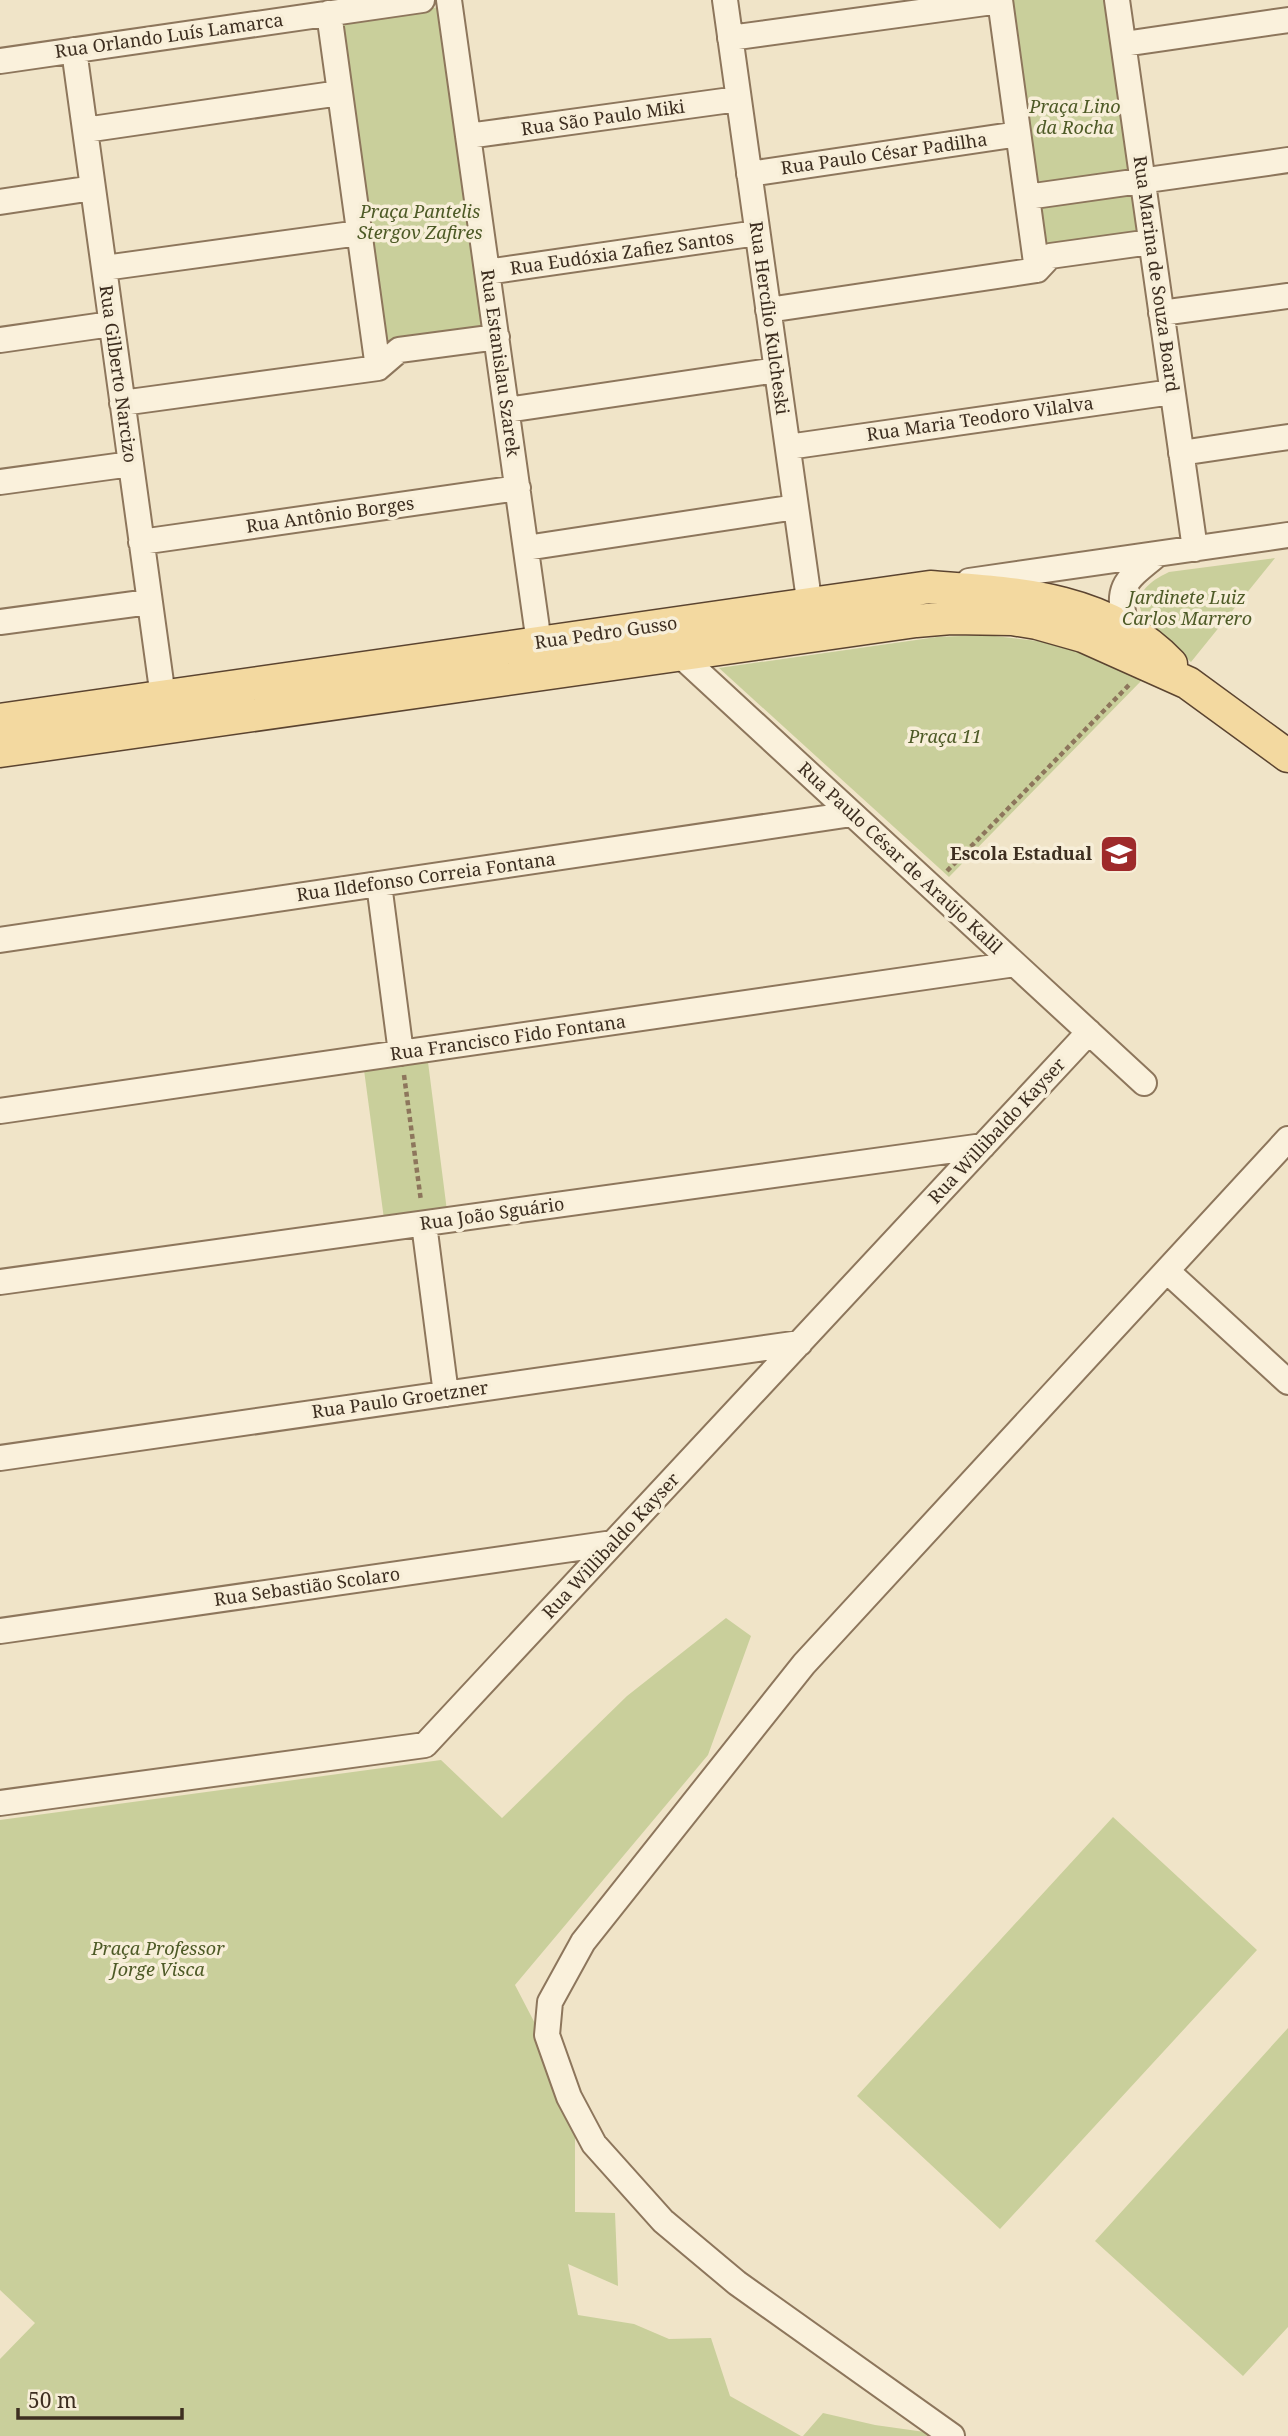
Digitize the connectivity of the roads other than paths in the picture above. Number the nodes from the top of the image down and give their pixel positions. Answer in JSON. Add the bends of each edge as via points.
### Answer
{"nodes":[{"id":1,"x":449,"y":0,"type":"edge"},
{"id":2,"x":724,"y":0,"type":"edge"},
{"id":3,"x":1000,"y":0,"type":"edge"},
{"id":4,"x":1118,"y":0,"type":"edge"},
{"id":5,"x":411,"y":1,"type":"edge"},
{"id":6,"x":329,"y":13,"type":"junction"},
{"id":7,"x":1288,"y":20,"type":"edge"},
{"id":8,"x":730,"y":38,"type":"junction"},
{"id":9,"x":1124,"y":44,"type":"junction"},
{"id":10,"x":74,"y":50,"type":"junction"},
{"id":11,"x":0,"y":61,"type":"edge"},
{"id":12,"x":340,"y":93,"type":"junction"},
{"id":13,"x":738,"y":100,"type":"junction"},
{"id":14,"x":85,"y":130,"type":"junction"},
{"id":15,"x":1018,"y":134,"type":"junction"},
{"id":16,"x":468,"y":136,"type":"junction"},
{"id":17,"x":1288,"y":160,"type":"edge"},
{"id":18,"x":749,"y":174,"type":"junction"},
{"id":19,"x":1143,"y":181,"type":"junction"},
{"id":20,"x":93,"y":188,"type":"junction"},
{"id":21,"x":1027,"y":197,"type":"junction"},
{"id":22,"x":0,"y":202,"type":"edge"},
{"id":23,"x":359,"y":233,"type":"junction"},
{"id":24,"x":757,"y":233,"type":"junction"},
{"id":25,"x":1151,"y":242,"type":"junction"},
{"id":26,"x":104,"y":268,"type":"junction"},
{"id":27,"x":1037,"y":270,"type":"junction"},
{"id":28,"x":487,"y":272,"type":"junction"},
{"id":29,"x":1288,"y":296,"type":"edge"},
{"id":30,"x":768,"y":310,"type":"junction"},
{"id":31,"x":1161,"y":313,"type":"junction"},
{"id":32,"x":111,"y":324,"type":"junction"},
{"id":33,"x":496,"y":337,"type":"junction"},
{"id":34,"x":0,"y":340,"type":"edge"},
{"id":35,"x":378,"y":368,"type":"junction"},
{"id":36,"x":777,"y":370,"type":"junction"},
{"id":37,"x":1172,"y":392,"type":"junction"},
{"id":38,"x":122,"y":403,"type":"junction"},
{"id":39,"x":507,"y":410,"type":"junction"},
{"id":40,"x":1288,"y":437,"type":"edge"},
{"id":41,"x":788,"y":447,"type":"junction"},
{"id":42,"x":1181,"y":453,"type":"junction"},
{"id":43,"x":131,"y":464,"type":"junction"},
{"id":44,"x":0,"y":482,"type":"edge"},
{"id":45,"x":518,"y":488,"type":"junction"},
{"id":46,"x":796,"y":507,"type":"junction"},
{"id":47,"x":1288,"y":536,"type":"edge"},
{"id":48,"x":141,"y":542,"type":"junction"},
{"id":49,"x":526,"y":548,"type":"junction"},
{"id":50,"x":1195,"y":549,"type":"junction"},
{"id":51,"x":1158,"y":554,"type":"junction"},
{"id":52,"x":930,"y":587,"type":"junction"},
{"id":53,"x":149,"y":602,"type":"junction"},
{"id":54,"x":810,"y":604,"type":"junction"},
{"id":55,"x":0,"y":622,"type":"edge"},
{"id":56,"x":675,"y":624,"type":"junction"},
{"id":57,"x":1127,"y":628,"type":"junction"},
{"id":58,"x":814,"y":635,"type":"junction"},
{"id":59,"x":540,"y":643,"type":"junction"},
{"id":60,"x":680,"y":655,"type":"junction"},
{"id":61,"x":1188,"y":684,"type":"junction"},
{"id":62,"x":163,"y":697,"type":"junction"},
{"id":63,"x":0,"y":720,"type":"edge"},
{"id":64,"x":0,"y":751,"type":"edge"},
{"id":65,"x":1288,"y":756,"type":"edge"},
{"id":66,"x":852,"y":814,"type":"junction"},
{"id":67,"x":379,"y":884,"type":"junction"},
{"id":68,"x":0,"y":940,"type":"edge"},
{"id":69,"x":1015,"y":964,"type":"junction"},
{"id":70,"x":1089,"y":1032,"type":"junction"},
{"id":71,"x":401,"y":1053,"type":"junction"},
{"id":72,"x":1144,"y":1083,"type":"dead end"},
{"id":73,"x":0,"y":1111,"type":"edge"},
{"id":74,"x":1288,"y":1139,"type":"edge"},
{"id":75,"x":983,"y":1146,"type":"junction"},
{"id":76,"x":424,"y":1224,"type":"junction"},
{"id":77,"x":1167,"y":1270,"type":"junction"},
{"id":78,"x":0,"y":1282,"type":"edge"},
{"id":79,"x":800,"y":1343,"type":"junction"},
{"id":80,"x":1288,"y":1382,"type":"edge"},
{"id":81,"x":446,"y":1394,"type":"junction"},
{"id":82,"x":0,"y":1458,"type":"edge"},
{"id":83,"x":613,"y":1543,"type":"junction"},
{"id":84,"x":0,"y":1631,"type":"edge"},
{"id":85,"x":0,"y":1803,"type":"edge"},
{"id":86,"x":952,"y":2436,"type":"edge"}],
"edges":[{"from":1,"to":16,"type":"street","name":"Rua Estanislau Szarek"},
{"from":2,"to":8,"type":"street","name":"Rua Hercílio Kulcheski"},
{"from":3,"to":8,"type":"street"},
{"from":3,"to":15,"type":"street"},
{"from":4,"to":9,"type":"street","name":"Rua Marina de Souza Board"},
{"from":5,"to":6,"type":"street","name":"Rua Orlando Luís Lamarca"},
{"from":6,"to":10,"type":"street","name":"Rua Orlando Luís Lamarca"},
{"from":6,"to":12,"type":"street"},
{"from":7,"to":9,"type":"street"},
{"from":8,"to":13,"type":"street","name":"Rua Hercílio Kulcheski"},
{"from":9,"to":19,"type":"street","name":"Rua Marina de Souza Board"},
{"from":10,"to":11,"type":"street","name":"Rua Orlando Luís Lamarca"},
{"from":10,"to":14,"type":"street","name":"Rua Gilberto Narcizo"},
{"from":12,"to":14,"type":"street"},
{"from":12,"to":23,"type":"street"},
{"from":13,"to":16,"type":"street","name":"Rua São Paulo Miki"},
{"from":13,"to":18,"type":"street","name":"Rua Hercílio Kulcheski"},
{"from":14,"to":20,"type":"street","name":"Rua Gilberto Narcizo"},
{"from":15,"to":18,"type":"street","name":"Rua Paulo César Padilha"},
{"from":15,"to":21,"type":"street"},
{"from":16,"to":28,"type":"street","name":"Rua Estanislau Szarek"},
{"from":17,"to":19,"type":"street"},
{"from":18,"to":24,"type":"street","name":"Rua Hercílio Kulcheski"},
{"from":19,"to":21,"type":"street"},
{"from":19,"to":25,"type":"street","name":"Rua Marina de Souza Board"},
{"from":20,"to":22,"type":"street"},
{"from":20,"to":26,"type":"street","name":"Rua Gilberto Narcizo"},
{"from":21,"to":27,"type":"street"},
{"from":23,"to":26,"type":"street"},
{"from":23,"to":35,"type":"street"},
{"from":24,"to":28,"type":"street","name":"Rua Eudóxia Zafiez Santos"},
{"from":24,"to":30,"type":"street","name":"Rua Hercílio Kulcheski"},
{"from":25,"to":27,"type":"street","via":[[1050,256]]},
{"from":25,"to":31,"type":"street","name":"Rua Marina de Souza Board"},
{"from":26,"to":32,"type":"street","name":"Rua Gilberto Narcizo"},
{"from":27,"to":30,"type":"street"},
{"from":28,"to":33,"type":"street","name":"Rua Estanislau Szarek"},
{"from":29,"to":31,"type":"street"},
{"from":30,"to":36,"type":"street","name":"Rua Hercílio Kulcheski"},
{"from":31,"to":37,"type":"street","name":"Rua Marina de Souza Board"},
{"from":32,"to":34,"type":"street"},
{"from":32,"to":38,"type":"street","name":"Rua Gilberto Narcizo"},
{"from":33,"to":35,"type":"street","via":[[399,350]]},
{"from":33,"to":39,"type":"street","name":"Rua Estanislau Szarek"},
{"from":35,"to":38,"type":"street"},
{"from":36,"to":39,"type":"street"},
{"from":36,"to":41,"type":"street","name":"Rua Hercílio Kulcheski"},
{"from":37,"to":41,"type":"street","name":"Rua Maria Teodoro Vilalva"},
{"from":37,"to":42,"type":"street","name":"Rua Marina de Souza Board"},
{"from":38,"to":43,"type":"street","name":"Rua Gilberto Narcizo"},
{"from":39,"to":45,"type":"street","name":"Rua Estanislau Szarek"},
{"from":40,"to":42,"type":"street"},
{"from":41,"to":46,"type":"street","name":"Rua Hercílio Kulcheski"},
{"from":42,"to":50,"type":"street","name":"Rua Marina de Souza Board"},
{"from":43,"to":44,"type":"street"},
{"from":43,"to":48,"type":"street","name":"Rua Gilberto Narcizo"},
{"from":45,"to":48,"type":"street","name":"Rua Antônio Borges"},
{"from":45,"to":49,"type":"street","name":"Rua Estanislau Szarek"},
{"from":46,"to":49,"type":"street"},
{"from":46,"to":54,"type":"street","name":"Rua Hercílio Kulcheski"},
{"from":47,"to":50,"type":"street"},
{"from":48,"to":53,"type":"street","name":"Rua Gilberto Narcizo"},
{"from":49,"to":59,"type":"street","name":"Rua Estanislau Szarek"},
{"from":50,"to":51,"type":"street"},
{"from":51,"to":52,"type":"street"},
{"from":51,"to":57,"type":"street","via":[[1121,593]]},
{"from":52,"to":54,"type":"main road","name":"Rua Pedro Gusso"},
{"from":52,"to":57,"type":"main road","name":"Rua Pedro Gusso","via":[[1025,595]]},
{"from":53,"to":55,"type":"street"},
{"from":53,"to":62,"type":"street","name":"Rua Gilberto Narcizo"},
{"from":54,"to":56,"type":"main road","name":"Rua Pedro Gusso"},
{"from":54,"to":58,"type":"street","name":"Rua Hercílio Kulcheski"},
{"from":56,"to":59,"type":"main road","name":"Rua Pedro Gusso"},
{"from":56,"to":60,"type":"street"},
{"from":57,"to":61,"type":"main road","name":"Rua Pedro Gusso","via":[[1158,651]]},
{"from":58,"to":60,"type":"main road","name":"Rua Pedro Gusso"},
{"from":58,"to":61,"type":"main road","name":"Rua Pedro Gusso","via":[[951,618],[1012,619],[1083,636]]},
{"from":59,"to":62,"type":"main road","name":"Rua Pedro Gusso"},
{"from":60,"to":64,"type":"main road","name":"Rua Pedro Gusso"},
{"from":60,"to":66,"type":"street","name":"Rua Paulo César de Araújo Kalil"},
{"from":61,"to":65,"type":"main road","name":"Rua Pedro Gusso"},
{"from":62,"to":63,"type":"main road","name":"Rua Pedro Gusso"},
{"from":66,"to":67,"type":"street","name":"Rua Ildefonso Correia Fontana"},
{"from":66,"to":69,"type":"street","name":"Rua Paulo César de Araújo Kalil"},
{"from":67,"to":68,"type":"street","name":"Rua Ildefonso Correia Fontana"},
{"from":67,"to":71,"type":"street"},
{"from":69,"to":70,"type":"street","name":"Rua Paulo César de Araújo Kalil"},
{"from":69,"to":71,"type":"street","name":"Rua Francisco Fido Fontana"},
{"from":70,"to":72,"type":"street","name":"Rua Paulo César de Araújo Kalil"},
{"from":70,"to":75,"type":"street","name":"Rua Willibaldo Kayser"},
{"from":71,"to":73,"type":"street","name":"Rua Francisco Fido Fontana"},
{"from":74,"to":77,"type":"street"},
{"from":75,"to":76,"type":"street","name":"Rua João Sguário"},
{"from":75,"to":79,"type":"street","name":"Rua Willibaldo Kayser"},
{"from":76,"to":78,"type":"street","name":"Rua João Sguário"},
{"from":76,"to":81,"type":"street"},
{"from":77,"to":80,"type":"street"},
{"from":77,"to":86,"type":"street","via":[[804,1664],[583,1942],[550,2002],[547,2035],[569,2097],[594,2144],[663,2221],[737,2283]]},
{"from":79,"to":81,"type":"street","name":"Rua Paulo Groetzner"},
{"from":79,"to":83,"type":"street","name":"Rua Willibaldo Kayser"},
{"from":81,"to":82,"type":"street","name":"Rua Paulo Groetzner"},
{"from":83,"to":84,"type":"street","name":"Rua Sebastião Scolaro"},
{"from":83,"to":85,"type":"street","name":"Rua Willibaldo Kayser","via":[[425,1745]]}]}
